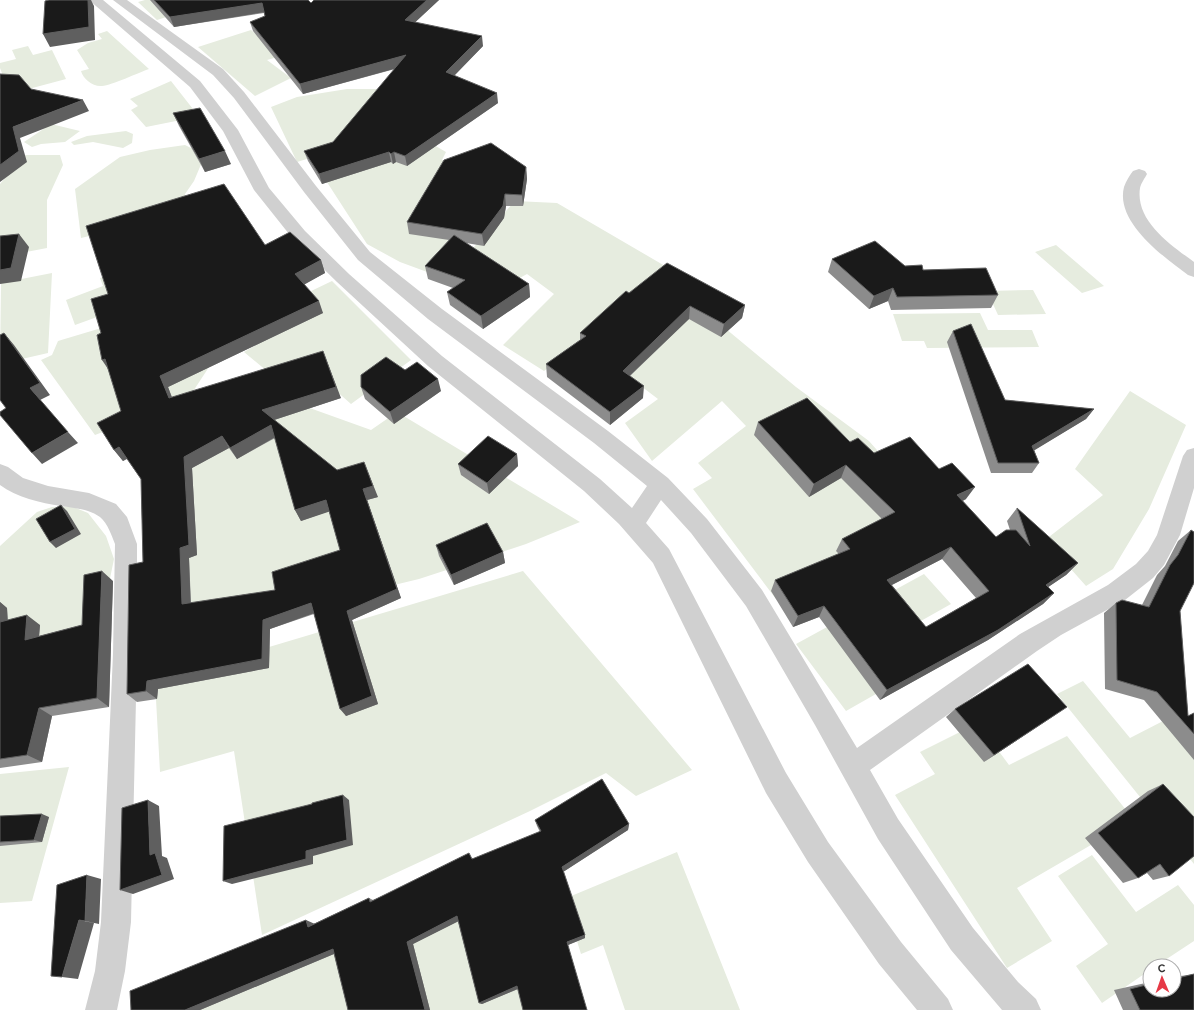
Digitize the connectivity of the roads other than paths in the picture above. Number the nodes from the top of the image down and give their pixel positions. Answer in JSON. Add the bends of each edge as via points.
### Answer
{"nodes":[{"id":1,"x":95,"y":0,"type":"edge"},
{"id":2,"x":119,"y":0,"type":"edge"},
{"id":3,"x":1139,"y":174,"type":"dead end"},
{"id":4,"x":1194,"y":271,"type":"edge"},
{"id":5,"x":1194,"y":456,"type":"edge"},
{"id":6,"x":0,"y":473,"type":"edge"},
{"id":7,"x":657,"y":489,"type":"junction"},
{"id":8,"x":637,"y":518,"type":"junction"},
{"id":9,"x":852,"y":766,"type":"junction"},
{"id":10,"x":101,"y":1010,"type":"edge"},
{"id":11,"x":937,"y":1010,"type":"edge"},
{"id":12,"x":1025,"y":1010,"type":"edge"}],
"edges":[{"from":1,"to":8,"type":"street","via":[[195,84],[230,130],[262,190],[299,235],[343,278],[435,361]]},
{"from":2,"to":7,"type":"street","via":[[218,72],[239,95],[300,178],[364,256],[435,314],[601,437]]},
{"from":3,"to":4,"type":"street","via":[[1132,188],[1133,206],[1146,229]]},
{"from":5,"to":9,"type":"street","via":[[1166,539],[1149,567],[1121,588],[1038,636]]},
{"from":6,"to":10,"type":"street","via":[[16,485],[48,495],[89,502],[108,511],[119,524],[126,544],[116,922],[110,971]]},
{"from":7,"to":8,"type":"street"},
{"from":7,"to":9,"type":"street","via":[[700,526],[754,598]]},
{"from":8,"to":11,"type":"street","via":[[661,556],[776,783],[818,852],[890,953]]},
{"from":9,"to":12,"type":"street","via":[[888,829],[962,939],[1007,993]]}]}
